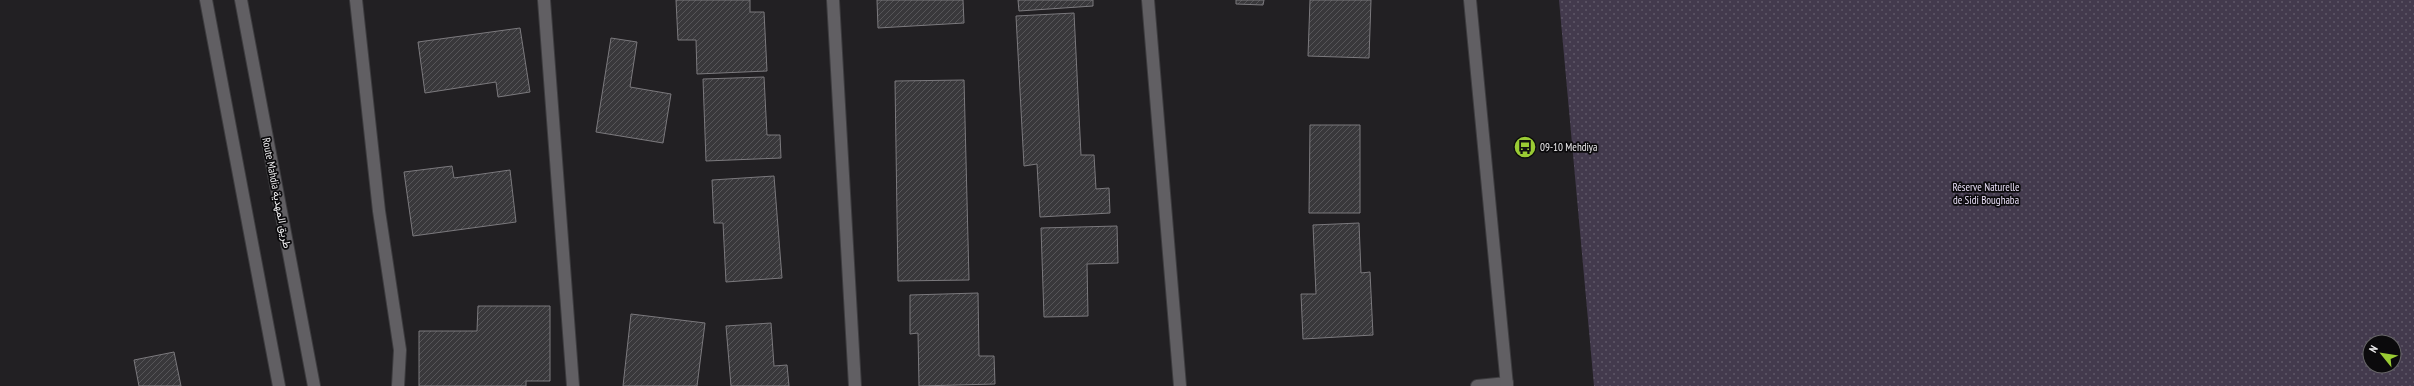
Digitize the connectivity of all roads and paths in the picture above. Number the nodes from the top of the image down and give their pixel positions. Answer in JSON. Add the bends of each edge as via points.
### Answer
{"nodes":[{"id":1,"x":206,"y":0,"type":"edge"},
{"id":2,"x":241,"y":0,"type":"edge"},
{"id":3,"x":356,"y":0,"type":"edge"},
{"id":4,"x":544,"y":0,"type":"edge"},
{"id":5,"x":833,"y":0,"type":"edge"},
{"id":6,"x":1148,"y":0,"type":"edge"},
{"id":7,"x":1470,"y":0,"type":"edge"},
{"id":8,"x":1507,"y":385,"type":"edge"},
{"id":9,"x":279,"y":386,"type":"edge"},
{"id":10,"x":314,"y":386,"type":"edge"},
{"id":11,"x":398,"y":386,"type":"edge"},
{"id":12,"x":573,"y":386,"type":"edge"},
{"id":13,"x":855,"y":386,"type":"edge"},
{"id":14,"x":1180,"y":386,"type":"edge"},
{"id":15,"x":1477,"y":386,"type":"edge"}],
"edges":[{"from":1,"to":9,"type":"street"},
{"from":2,"to":10,"type":"street","name":"Route Mahdia طريق المهدية"},
{"from":3,"to":11,"type":"street","via":[[379,211],[400,350]]},
{"from":4,"to":12,"type":"street"},
{"from":5,"to":13,"type":"street"},
{"from":6,"to":14,"type":"street"},
{"from":7,"to":8,"type":"street"},
{"from":8,"to":15,"type":"street"}]}
